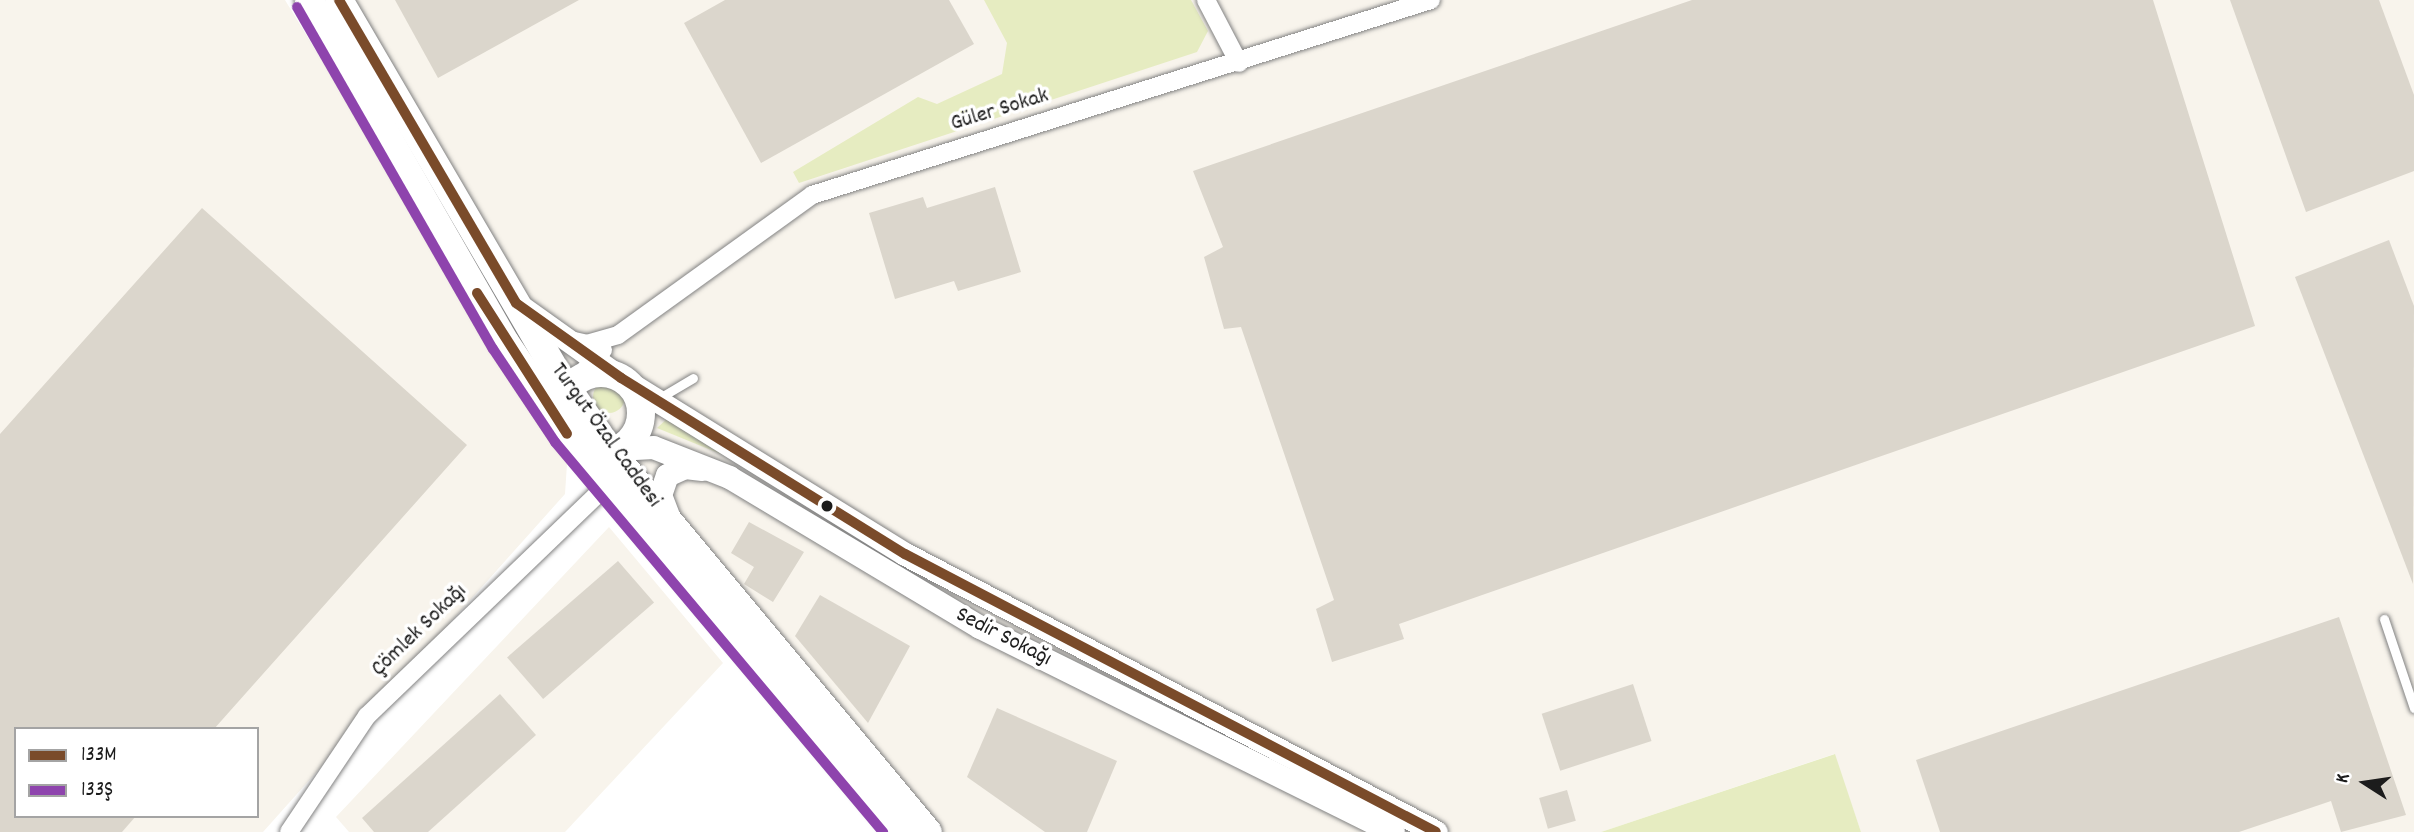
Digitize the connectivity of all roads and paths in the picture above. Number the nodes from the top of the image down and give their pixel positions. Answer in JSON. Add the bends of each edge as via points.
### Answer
{"nodes":[{"id":1,"x":309,"y":0,"type":"edge"},
{"id":2,"x":340,"y":0,"type":"edge"},
{"id":3,"x":1206,"y":0,"type":"edge"},
{"id":4,"x":1431,"y":0,"type":"edge"},
{"id":5,"x":1240,"y":63,"type":"junction"},
{"id":6,"x":516,"y":303,"type":"junction"},
{"id":7,"x":618,"y":335,"type":"junction"},
{"id":8,"x":565,"y":339,"type":"junction"},
{"id":9,"x":595,"y":359,"type":"junction"},
{"id":10,"x":621,"y":378,"type":"junction"},
{"id":11,"x":693,"y":378,"type":"dead end"},
{"id":12,"x":570,"y":387,"type":"junction"},
{"id":13,"x":656,"y":400,"type":"junction"},
{"id":14,"x":567,"y":434,"type":"junction"},
{"id":15,"x":625,"y":443,"type":"junction"},
{"id":16,"x":729,"y":477,"type":"junction"},
{"id":17,"x":620,"y":481,"type":"junction"},
{"id":18,"x":680,"y":536,"type":"junction"},
{"id":19,"x":2384,"y":619,"type":"dead end"},
{"id":20,"x":2414,"y":708,"type":"edge"},
{"id":21,"x":289,"y":832,"type":"edge"},
{"id":22,"x":901,"y":832,"type":"edge"},
{"id":23,"x":928,"y":832,"type":"edge"},
{"id":24,"x":1393,"y":832,"type":"edge"},
{"id":25,"x":1436,"y":832,"type":"edge"}],
"edges":[{"from":1,"to":14,"type":"main road","via":[[505,342]]},
{"from":2,"to":6,"type":"main road","name":"Turgut Özal Caddesi"},
{"from":3,"to":5,"type":"street"},
{"from":4,"to":5,"type":"street","name":"Güler Sokak"},
{"from":5,"to":7,"type":"street","name":"Güler Sokak","via":[[812,195]]},
{"from":6,"to":8,"type":"street"},
{"from":6,"to":12,"type":"main road","name":"Turgut Özal Caddesi"},
{"from":7,"to":8,"type":"street","via":[[587,344]]},
{"from":7,"to":9,"type":"street"},
{"from":7,"to":10,"type":"street","via":[[612,352]]},
{"from":8,"to":9,"type":"street"},
{"from":9,"to":10,"type":"street"},
{"from":9,"to":12,"type":"street"},
{"from":10,"to":12,"type":"main road","via":[[596,373]]},
{"from":10,"to":13,"type":"street"},
{"from":10,"to":15,"type":"main road","via":[[637,395]]},
{"from":11,"to":13,"type":"lane"},
{"from":12,"to":14,"type":"main road","via":[[561,414]]},
{"from":12,"to":15,"type":"main road","name":"Turgut Özal Caddesi"},
{"from":13,"to":15,"type":"lane"},
{"from":13,"to":25,"type":"street","via":[[986,601]]},
{"from":14,"to":15,"type":"main road","via":[[586,450]]},
{"from":14,"to":17,"type":"main road"},
{"from":15,"to":16,"type":"street","name":"Sedir Sokağı","via":[[653,447]]},
{"from":15,"to":17,"type":"main road","name":"Turgut Özal Caddesi"},
{"from":16,"to":18,"type":"street","via":[[685,467],[667,475],[660,495]]},
{"from":16,"to":24,"type":"street","name":"Sedir Sokağı","via":[[980,627]]},
{"from":17,"to":18,"type":"main road","name":"Turgut Özal Caddesi"},
{"from":17,"to":21,"type":"street","name":"Çömlek Sokağı","via":[[367,716]]},
{"from":17,"to":22,"type":"main road"},
{"from":18,"to":23,"type":"main road","name":"Turgut Özal Caddesi"},
{"from":19,"to":20,"type":"lane"}]}
